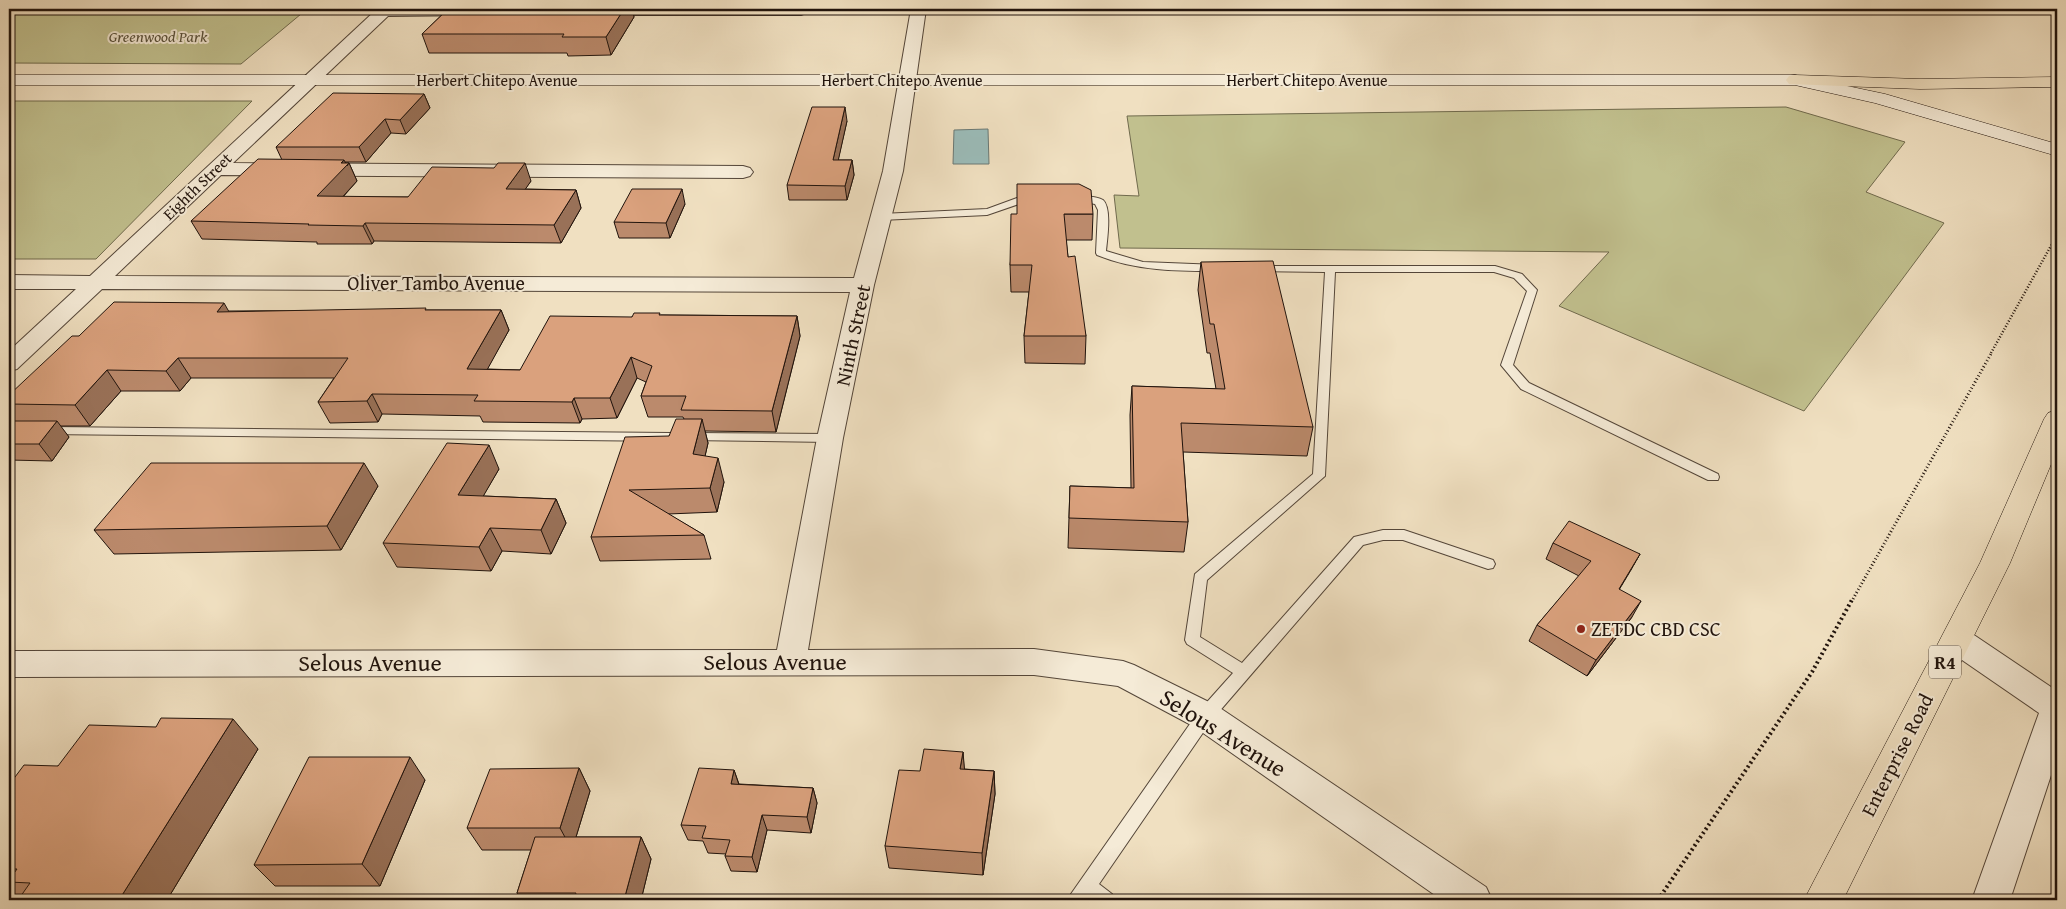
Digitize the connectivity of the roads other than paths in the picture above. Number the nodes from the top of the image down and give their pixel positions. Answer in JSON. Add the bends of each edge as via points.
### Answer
{"nodes":[{"id":1,"x":919,"y":9,"type":"edge"},
{"id":2,"x":1129,"y":9,"type":"edge"},
{"id":3,"x":1846,"y":9,"type":"edge"},
{"id":4,"x":385,"y":10,"type":"edge"},
{"id":5,"x":493,"y":10,"type":"edge"},
{"id":6,"x":582,"y":10,"type":"edge"},
{"id":7,"x":801,"y":10,"type":"dead end"},
{"id":8,"x":9,"y":80,"type":"edge"},
{"id":9,"x":308,"y":80,"type":"junction"},
{"id":10,"x":906,"y":80,"type":"junction"},
{"id":11,"x":1795,"y":80,"type":"junction"},
{"id":12,"x":2057,"y":82,"type":"edge"},
{"id":13,"x":2057,"y":150,"type":"edge"},
{"id":14,"x":215,"y":169,"type":"junction"},
{"id":15,"x":744,"y":172,"type":"dead end"},
{"id":16,"x":1041,"y":198,"type":"edge"},
{"id":17,"x":1061,"y":198,"type":"edge"},
{"id":18,"x":881,"y":217,"type":"junction"},
{"id":19,"x":1226,"y":268,"type":"edge"},
{"id":20,"x":1245,"y":269,"type":"edge"},
{"id":21,"x":1330,"y":270,"type":"junction"},
{"id":22,"x":98,"y":281,"type":"junction"},
{"id":23,"x":9,"y":282,"type":"edge"},
{"id":24,"x":863,"y":285,"type":"junction"},
{"id":25,"x":9,"y":364,"type":"edge"},
{"id":26,"x":2057,"y":419,"type":"edge"},
{"id":27,"x":38,"y":431,"type":"edge"},
{"id":28,"x":830,"y":438,"type":"junction"},
{"id":29,"x":1714,"y":477,"type":"dead end"},
{"id":30,"x":1488,"y":564,"type":"dead end"},
{"id":31,"x":1957,"y":640,"type":"junction"},
{"id":32,"x":790,"y":662,"type":"junction"},
{"id":33,"x":9,"y":664,"type":"edge"},
{"id":34,"x":1244,"y":672,"type":"junction"},
{"id":35,"x":2057,"y":709,"type":"edge"},
{"id":36,"x":1205,"y":716,"type":"junction"},
{"id":37,"x":1087,"y":886,"type":"junction"},
{"id":38,"x":1077,"y":900,"type":"edge"},
{"id":39,"x":1106,"y":900,"type":"edge"},
{"id":40,"x":1473,"y":900,"type":"edge"},
{"id":41,"x":1823,"y":900,"type":"edge"},
{"id":42,"x":1991,"y":900,"type":"edge"}],
"edges":[{"from":1,"to":10,"type":"street","name":"Ninth Street"},
{"from":2,"to":3,"type":"lane"},
{"from":4,"to":5,"type":"street"},
{"from":4,"to":9,"type":"street","name":"Eighth Street"},
{"from":6,"to":7,"type":"street"},
{"from":8,"to":9,"type":"main road","name":"Herbert Chitepo Avenue"},
{"from":9,"to":10,"type":"main road","name":"Herbert Chitepo Avenue"},
{"from":9,"to":14,"type":"street","name":"Eighth Street"},
{"from":10,"to":11,"type":"main road","name":"Herbert Chitepo Avenue"},
{"from":10,"to":18,"type":"street","name":"Ninth Street","via":[[893,171]]},
{"from":11,"to":12,"type":"highway","via":[[1920,84]]},
{"from":11,"to":13,"type":"main road","name":"Herbert Chitepo Avenue","via":[[1879,98]]},
{"from":14,"to":15,"type":"street"},
{"from":14,"to":22,"type":"street","name":"Eighth Street"},
{"from":16,"to":18,"type":"lane","via":[[1021,199],[1002,209],[987,212]]},
{"from":17,"to":19,"type":"lane","via":[[1099,202],[1103,210],[1101,253],[1118,261]]},
{"from":18,"to":24,"type":"street","name":"Ninth Street"},
{"from":20,"to":21,"type":"lane"},
{"from":21,"to":29,"type":"lane","via":[[1495,269],[1518,276],[1532,290],[1507,365],[1525,386]]},
{"from":21,"to":34,"type":"lane","via":[[1320,476],[1200,578],[1192,640]]},
{"from":22,"to":23,"type":"street","name":"Oliver Tambo Avenue"},
{"from":22,"to":24,"type":"street","name":"Oliver Tambo Avenue"},
{"from":22,"to":25,"type":"street","name":"Eighth Street"},
{"from":24,"to":28,"type":"street","name":"Ninth Street"},
{"from":26,"to":31,"type":"highway","name":"Enterprise Road","number":"R4","via":[[1995,563]]},
{"from":27,"to":28,"type":"lane"},
{"from":28,"to":32,"type":"street","name":"Ninth Street"},
{"from":30,"to":34,"type":"lane","via":[[1404,535],[1383,535],[1359,541]]},
{"from":31,"to":35,"type":"street"},
{"from":31,"to":41,"type":"highway","name":"Enterprise Road","number":"R4"},
{"from":32,"to":33,"type":"street","name":"Selous Avenue"},
{"from":32,"to":36,"type":"street","name":"Selous Avenue","via":[[1034,662],[1123,674]]},
{"from":34,"to":36,"type":"lane"},
{"from":35,"to":42,"type":"street"},
{"from":36,"to":37,"type":"lane"},
{"from":36,"to":40,"type":"street","name":"Selous Avenue"},
{"from":37,"to":38,"type":"lane"},
{"from":37,"to":39,"type":"lane"}]}
